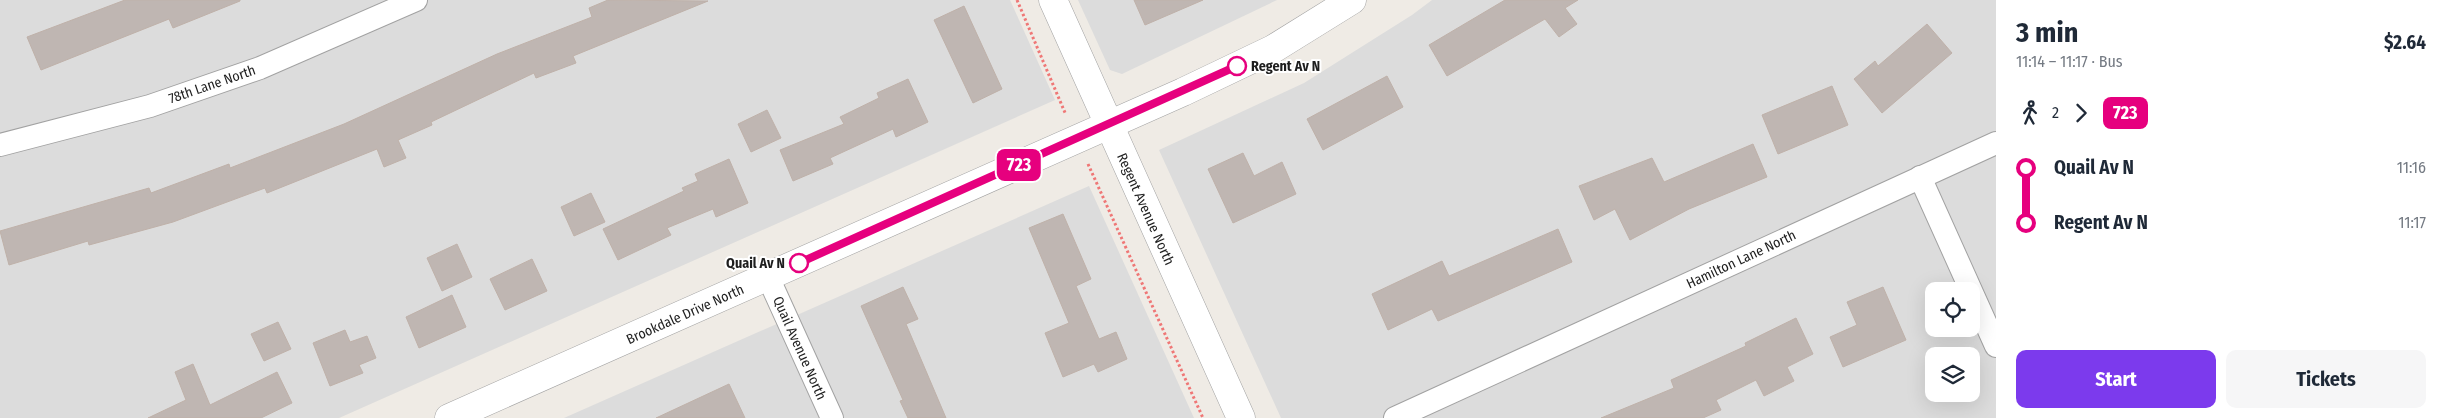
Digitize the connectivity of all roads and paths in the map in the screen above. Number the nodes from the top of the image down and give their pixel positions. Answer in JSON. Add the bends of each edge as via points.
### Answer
{"nodes":[{"id":1,"x":416,"y":0,"type":"edge"},
{"id":2,"x":1018,"y":0,"type":"edge"},
{"id":3,"x":1053,"y":0,"type":"edge"},
{"id":4,"x":1352,"y":0,"type":"edge"},
{"id":5,"x":1063,"y":109,"type":"dead end"},
{"id":6,"x":1108,"y":125,"type":"junction"},
{"id":7,"x":1996,"y":143,"type":"edge"},
{"id":8,"x":0,"y":145,"type":"edge"},
{"id":9,"x":1089,"y":167,"type":"dead end"},
{"id":10,"x":1920,"y":177,"type":"junction"},
{"id":11,"x":768,"y":277,"type":"junction"},
{"id":12,"x":1996,"y":346,"type":"edge"},
{"id":13,"x":449,"y":418,"type":"edge"},
{"id":14,"x":832,"y":418,"type":"edge"},
{"id":15,"x":1203,"y":418,"type":"edge"},
{"id":16,"x":1241,"y":418,"type":"edge"},
{"id":17,"x":1395,"y":418,"type":"edge"}],
"edges":[{"from":1,"to":8,"type":"street","name":"78th Lane North","via":[[260,68],[150,106]]},
{"from":2,"to":5,"type":"path"},
{"from":3,"to":6,"type":"street","name":"Regent Avenue North"},
{"from":4,"to":6,"type":"street","name":"Brookdale Drive North","via":[[1273,49]]},
{"from":6,"to":11,"type":"street","name":"Brookdale Drive North"},
{"from":6,"to":16,"type":"street","name":"Regent Avenue North"},
{"from":7,"to":10,"type":"street","name":"Hamilton Lane North"},
{"from":9,"to":15,"type":"path"},
{"from":10,"to":12,"type":"street"},
{"from":10,"to":17,"type":"street","name":"Hamilton Lane North"},
{"from":11,"to":13,"type":"street","name":"Brookdale Drive North"},
{"from":11,"to":14,"type":"street","name":"Quail Avenue North"}]}
